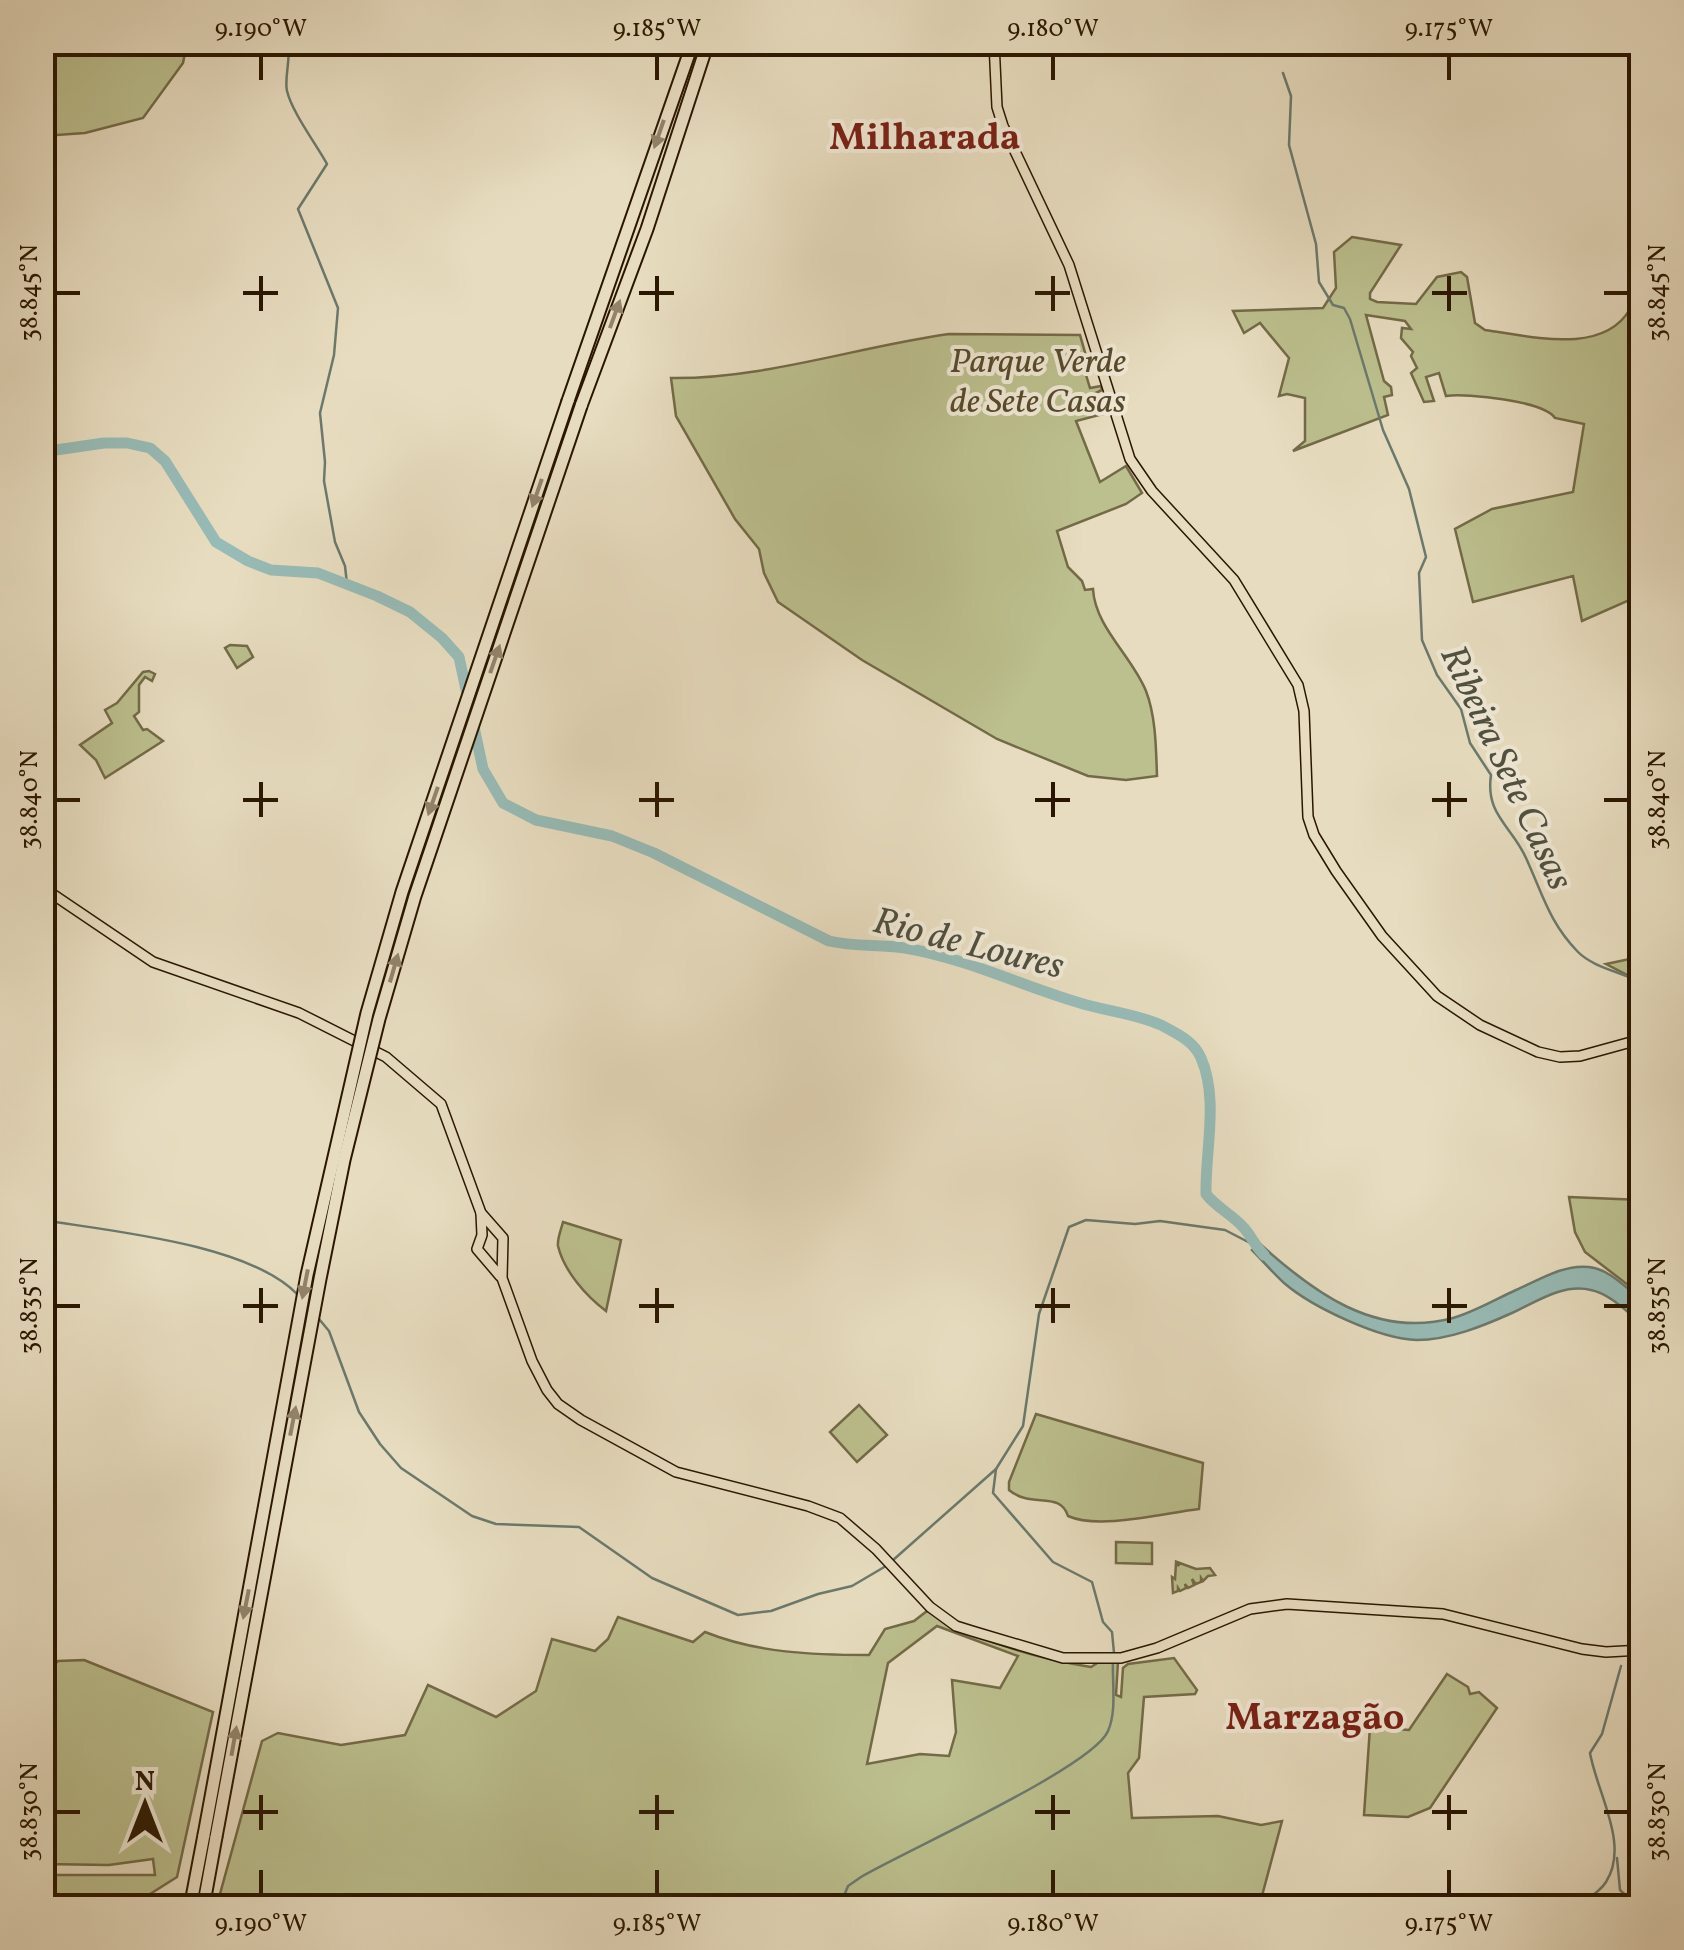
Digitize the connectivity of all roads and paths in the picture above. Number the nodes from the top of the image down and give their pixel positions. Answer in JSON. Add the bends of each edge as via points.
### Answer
{"nodes":[{"id":1,"x":693,"y":42,"type":"edge"},
{"id":2,"x":708,"y":42,"type":"edge"},
{"id":3,"x":994,"y":42,"type":"edge"},
{"id":4,"x":42,"y":887,"type":"edge"},
{"id":5,"x":1642,"y":1039,"type":"edge"},
{"id":6,"x":481,"y":1214,"type":"junction"},
{"id":7,"x":496,"y":1232,"type":"junction"},
{"id":8,"x":482,"y":1235,"type":"junction"},
{"id":9,"x":501,"y":1256,"type":"junction"},
{"id":10,"x":487,"y":1260,"type":"junction"},
{"id":11,"x":502,"y":1278,"type":"junction"},
{"id":12,"x":1639,"y":1651,"type":"edge"},
{"id":13,"x":210,"y":1836,"type":"junction"},
{"id":14,"x":190,"y":1904,"type":"edge"},
{"id":15,"x":204,"y":1908,"type":"edge"}],
"edges":[{"from":1,"to":13,"type":"highway","one_way":true,"bridge":true,"via":[[402,892],[367,1013],[307,1275]]},
{"from":13,"to":2,"type":"highway","one_way":true,"bridge":true,"via":[[378,1019]]},
{"from":3,"to":5,"type":"main road","via":[[1003,126],[1069,265],[1123,444],[1152,491],[1234,580],[1298,685],[1308,818],[1336,871],[1382,936],[1437,996],[1480,1025],[1560,1057]]},
{"from":4,"to":6,"type":"main road","via":[[152,962],[299,1013],[398,1066],[441,1104]]},
{"from":6,"to":7,"type":"main road"},
{"from":6,"to":8,"type":"main road"},
{"from":7,"to":8,"type":"main road"},
{"from":7,"to":9,"type":"main road","via":[[505,1243]]},
{"from":8,"to":10,"type":"main road","via":[[477,1249]]},
{"from":9,"to":10,"type":"main road"},
{"from":9,"to":11,"type":"main road"},
{"from":10,"to":11,"type":"main road"},
{"from":11,"to":12,"type":"main road","via":[[537,1371],[566,1410],[676,1472],[834,1516],[956,1626],[1046,1654],[1118,1658],[1250,1609],[1287,1604],[1443,1614],[1606,1652]]},
{"from":13,"to":14,"type":"highway"},
{"from":13,"to":15,"type":"highway"}]}
